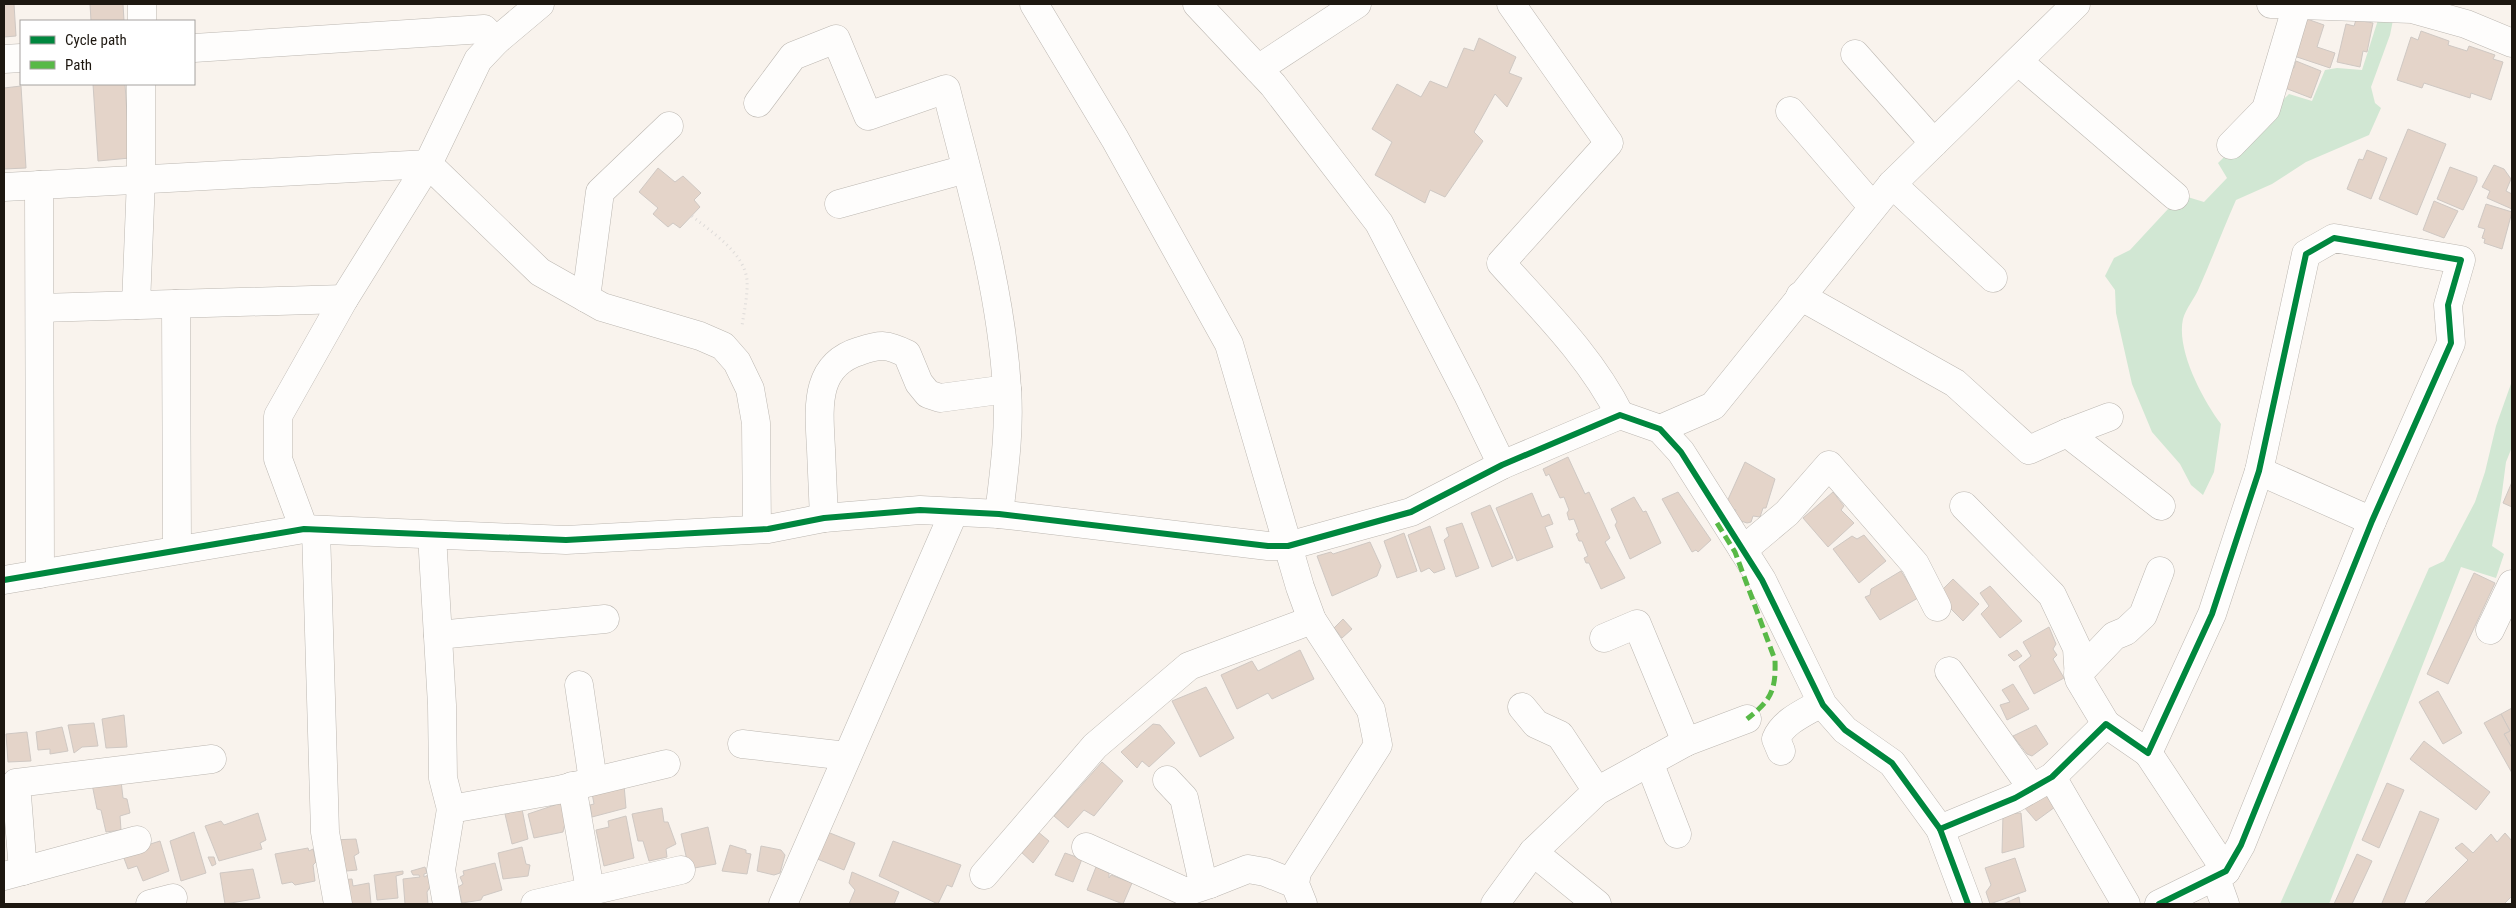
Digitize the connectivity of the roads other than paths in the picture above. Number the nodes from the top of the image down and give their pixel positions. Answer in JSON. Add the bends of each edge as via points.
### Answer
{"nodes":[{"id":1,"x":142,"y":4,"type":"edge"},
{"id":2,"x":540,"y":4,"type":"edge"},
{"id":3,"x":1034,"y":4,"type":"edge"},
{"id":4,"x":1197,"y":4,"type":"edge"},
{"id":5,"x":1357,"y":4,"type":"edge"},
{"id":6,"x":1511,"y":4,"type":"edge"},
{"id":7,"x":2076,"y":4,"type":"edge"},
{"id":8,"x":2281,"y":4,"type":"edge"},
{"id":9,"x":2447,"y":11,"type":"edge"},
{"id":10,"x":142,"y":20,"type":"edge"},
{"id":11,"x":496,"y":41,"type":"junction"},
{"id":12,"x":2512,"y":43,"type":"edge"},
{"id":13,"x":195,"y":48,"type":"edge"},
{"id":14,"x":1855,"y":54,"type":"dead end"},
{"id":15,"x":20,"y":58,"type":"edge"},
{"id":16,"x":4,"y":59,"type":"edge"},
{"id":17,"x":2019,"y":62,"type":"junction"},
{"id":18,"x":1258,"y":69,"type":"junction"},
{"id":19,"x":141,"y":85,"type":"edge"},
{"id":20,"x":758,"y":103,"type":"dead end"},
{"id":21,"x":1790,"y":111,"type":"dead end"},
{"id":22,"x":670,"y":126,"type":"dead end"},
{"id":23,"x":1934,"y":143,"type":"junction"},
{"id":24,"x":2231,"y":145,"type":"dead end"},
{"id":25,"x":428,"y":164,"type":"junction"},
{"id":26,"x":966,"y":169,"type":"junction"},
{"id":27,"x":141,"y":180,"type":"junction"},
{"id":28,"x":1892,"y":184,"type":"junction"},
{"id":29,"x":39,"y":185,"type":"junction"},
{"id":30,"x":4,"y":187,"type":"edge"},
{"id":31,"x":2175,"y":196,"type":"dead end"},
{"id":32,"x":839,"y":204,"type":"dead end"},
{"id":33,"x":1872,"y":206,"type":"junction"},
{"id":34,"x":1993,"y":278,"type":"dead end"},
{"id":35,"x":1800,"y":296,"type":"junction"},
{"id":36,"x":586,"y":298,"type":"junction"},
{"id":37,"x":344,"y":299,"type":"junction"},
{"id":38,"x":176,"y":304,"type":"junction"},
{"id":39,"x":136,"y":305,"type":"junction"},
{"id":40,"x":40,"y":308,"type":"junction"},
{"id":41,"x":1007,"y":389,"type":"junction"},
{"id":42,"x":1620,"y":415,"type":"junction"},
{"id":43,"x":2110,"y":417,"type":"dead end"},
{"id":44,"x":1660,"y":429,"type":"junction"},
{"id":45,"x":2067,"y":433,"type":"junction"},
{"id":46,"x":1502,"y":465,"type":"junction"},
{"id":47,"x":2258,"y":472,"type":"junction"},
{"id":48,"x":1964,"y":506,"type":"dead end"},
{"id":49,"x":2162,"y":506,"type":"dead end"},
{"id":50,"x":954,"y":512,"type":"junction"},
{"id":51,"x":999,"y":514,"type":"junction"},
{"id":52,"x":824,"y":518,"type":"junction"},
{"id":53,"x":2372,"y":522,"type":"junction"},
{"id":54,"x":757,"y":529,"type":"junction"},
{"id":55,"x":310,"y":530,"type":"junction"},
{"id":56,"x":432,"y":535,"type":"junction"},
{"id":57,"x":1288,"y":546,"type":"junction"},
{"id":58,"x":177,"y":550,"type":"junction"},
{"id":59,"x":1743,"y":550,"type":"junction"},
{"id":60,"x":2160,"y":571,"type":"dead end"},
{"id":61,"x":40,"y":574,"type":"junction"},
{"id":62,"x":4,"y":580,"type":"edge"},
{"id":63,"x":2512,"y":584,"type":"edge"},
{"id":64,"x":1937,"y":607,"type":"dead end"},
{"id":65,"x":605,"y":619,"type":"dead end"},
{"id":66,"x":1312,"y":620,"type":"junction"},
{"id":67,"x":2490,"y":630,"type":"dead end"},
{"id":68,"x":438,"y":635,"type":"junction"},
{"id":69,"x":1604,"y":638,"type":"dead end"},
{"id":70,"x":1949,"y":671,"type":"dead end"},
{"id":71,"x":2078,"y":674,"type":"junction"},
{"id":72,"x":579,"y":684,"type":"dead end"},
{"id":73,"x":1821,"y":702,"type":"junction"},
{"id":74,"x":1522,"y":707,"type":"dead end"},
{"id":75,"x":1747,"y":720,"type":"dead end"},
{"id":76,"x":2106,"y":724,"type":"junction"},
{"id":77,"x":1686,"y":742,"type":"junction"},
{"id":78,"x":742,"y":744,"type":"dead end"},
{"id":79,"x":1781,"y":751,"type":"dead end"},
{"id":80,"x":2148,"y":753,"type":"junction"},
{"id":81,"x":846,"y":756,"type":"junction"},
{"id":82,"x":212,"y":759,"type":"dead end"},
{"id":83,"x":1649,"y":762,"type":"junction"},
{"id":84,"x":666,"y":764,"type":"dead end"},
{"id":85,"x":1168,"y":780,"type":"dead end"},
{"id":86,"x":2042,"y":782,"type":"junction"},
{"id":87,"x":583,"y":784,"type":"junction"},
{"id":88,"x":1597,"y":791,"type":"junction"},
{"id":89,"x":451,"y":809,"type":"junction"},
{"id":90,"x":1940,"y":829,"type":"junction"},
{"id":91,"x":1677,"y":834,"type":"dead end"},
{"id":92,"x":137,"y":840,"type":"dead end"},
{"id":93,"x":1086,"y":847,"type":"dead end"},
{"id":94,"x":1533,"y":852,"type":"junction"},
{"id":95,"x":681,"y":870,"type":"dead end"},
{"id":96,"x":2220,"y":873,"type":"junction"},
{"id":97,"x":13,"y":874,"type":"edge"},
{"id":98,"x":984,"y":875,"type":"dead end"},
{"id":99,"x":1210,"y":884,"type":"junction"},
{"id":100,"x":590,"y":890,"type":"junction"},
{"id":101,"x":1299,"y":894,"type":"edge"},
{"id":102,"x":338,"y":904,"type":"edge"},
{"id":103,"x":448,"y":904,"type":"edge"},
{"id":104,"x":534,"y":904,"type":"edge"},
{"id":105,"x":785,"y":904,"type":"edge"},
{"id":106,"x":1495,"y":904,"type":"edge"},
{"id":107,"x":1597,"y":904,"type":"edge"},
{"id":108,"x":1968,"y":904,"type":"edge"},
{"id":109,"x":2126,"y":904,"type":"edge"},
{"id":110,"x":2159,"y":904,"type":"edge"},
{"id":111,"x":2225,"y":904,"type":"edge"}],
"edges":[{"from":1,"to":10,"type":"street"},
{"from":2,"to":11,"type":"street"},
{"from":3,"to":57,"type":"street","via":[[1115,139],[1229,344]]},
{"from":4,"to":18,"type":"street"},
{"from":5,"to":18,"type":"street"},
{"from":6,"to":42,"type":"street","via":[[1609,143],[1501,263],[1572,343],[1609,393]]},
{"from":7,"to":17,"type":"street"},
{"from":8,"to":9,"type":"street"},
{"from":8,"to":24,"type":"street","via":[[2266,109]]},
{"from":9,"to":12,"type":"street"},
{"from":11,"to":13,"type":"street","via":[[484,28]]},
{"from":11,"to":25,"type":"street","via":[[478,60]]},
{"from":14,"to":23,"type":"street"},
{"from":15,"to":16,"type":"street"},
{"from":17,"to":23,"type":"street"},
{"from":17,"to":31,"type":"street"},
{"from":18,"to":46,"type":"street","via":[[1379,223]]},
{"from":19,"to":27,"type":"street"},
{"from":20,"to":26,"type":"street","via":[[793,56],[836,39],[868,116],[946,89]]},
{"from":21,"to":33,"type":"street"},
{"from":22,"to":36,"type":"street","via":[[600,192]]},
{"from":23,"to":28,"type":"street"},
{"from":25,"to":27,"type":"street"},
{"from":25,"to":36,"type":"street","via":[[540,272]]},
{"from":25,"to":37,"type":"street"},
{"from":26,"to":32,"type":"street"},
{"from":26,"to":41,"type":"street","via":[[992,270]]},
{"from":27,"to":29,"type":"street"},
{"from":27,"to":39,"type":"street"},
{"from":28,"to":33,"type":"street"},
{"from":28,"to":34,"type":"street"},
{"from":29,"to":30,"type":"street"},
{"from":29,"to":40,"type":"street"},
{"from":33,"to":35,"type":"street"},
{"from":35,"to":44,"type":"street","via":[[1713,406]]},
{"from":35,"to":45,"type":"street","via":[[1955,383],[2029,450]]},
{"from":36,"to":54,"type":"street","via":[[602,307],[700,336],[723,346],[737,362],[750,389],[756,423]]},
{"from":37,"to":38,"type":"street"},
{"from":37,"to":55,"type":"street","via":[[278,416],[278,458]]},
{"from":38,"to":39,"type":"street"},
{"from":38,"to":58,"type":"street"},
{"from":39,"to":40,"type":"street"},
{"from":40,"to":61,"type":"street"},
{"from":41,"to":51,"type":"street","via":[[1007,450]]},
{"from":41,"to":52,"type":"street","via":[[940,398],[928,394],[919,383],[907,354],[896,348],[882,344],[846,355],[834,365],[824,383],[819,404]]},
{"from":42,"to":44,"type":"street"},
{"from":42,"to":46,"type":"street"},
{"from":43,"to":45,"type":"street"},
{"from":44,"to":59,"type":"street","via":[[1681,452]]},
{"from":45,"to":49,"type":"street"},
{"from":46,"to":57,"type":"street","via":[[1411,512]]},
{"from":47,"to":53,"type":"street"},
{"from":47,"to":53,"type":"street","via":[[2306,254],[2334,238],[2461,260],[2448,305],[2451,344]]},
{"from":47,"to":80,"type":"street","via":[[2212,614]]},
{"from":48,"to":71,"type":"street","via":[[2052,595],[2077,648]]},
{"from":50,"to":51,"type":"street"},
{"from":50,"to":52,"type":"street","via":[[920,510]]},
{"from":50,"to":81,"type":"street"},
{"from":51,"to":57,"type":"street"},
{"from":52,"to":54,"type":"street"},
{"from":53,"to":96,"type":"street","via":[[2241,846]]},
{"from":54,"to":56,"type":"street","via":[[566,540]]},
{"from":55,"to":56,"type":"street"},
{"from":55,"to":58,"type":"street"},
{"from":55,"to":102,"type":"street","via":[[325,832]]},
{"from":56,"to":68,"type":"street"},
{"from":57,"to":66,"type":"street"},
{"from":58,"to":61,"type":"street"},
{"from":59,"to":64,"type":"street","via":[[1787,513],[1829,465],[1915,564]]},
{"from":59,"to":73,"type":"street","via":[[1762,580]]},
{"from":60,"to":71,"type":"street","via":[[2143,615],[2126,631],[2114,636]]},
{"from":61,"to":62,"type":"street"},
{"from":63,"to":67,"type":"street"},
{"from":65,"to":68,"type":"street"},
{"from":66,"to":98,"type":"street","via":[[1189,666],[1095,746]]},
{"from":66,"to":101,"type":"street","via":[[1371,710],[1378,745],[1298,872]]},
{"from":68,"to":89,"type":"street","via":[[442,778]]},
{"from":69,"to":77,"type":"street","via":[[1638,624]]},
{"from":70,"to":86,"type":"street"},
{"from":71,"to":76,"type":"street"},
{"from":72,"to":87,"type":"street"},
{"from":73,"to":79,"type":"street","via":[[1778,733],[1776,738]]},
{"from":73,"to":90,"type":"street","via":[[1845,730],[1892,763]]},
{"from":74,"to":88,"type":"street","via":[[1536,724],[1560,735]]},
{"from":75,"to":77,"type":"street"},
{"from":76,"to":80,"type":"street"},
{"from":76,"to":86,"type":"street"},
{"from":77,"to":83,"type":"street"},
{"from":78,"to":81,"type":"street"},
{"from":80,"to":96,"type":"street"},
{"from":81,"to":105,"type":"street"},
{"from":82,"to":97,"type":"street","via":[[16,784]]},
{"from":83,"to":88,"type":"street"},
{"from":83,"to":91,"type":"street"},
{"from":84,"to":87,"type":"street"},
{"from":85,"to":99,"type":"street","via":[[1184,798],[1201,874]]},
{"from":86,"to":90,"type":"street","via":[[2015,798]]},
{"from":86,"to":109,"type":"street"},
{"from":87,"to":89,"type":"street"},
{"from":87,"to":100,"type":"street"},
{"from":88,"to":94,"type":"street"},
{"from":89,"to":103,"type":"street","via":[[441,870]]},
{"from":90,"to":108,"type":"street"},
{"from":92,"to":97,"type":"street"},
{"from":93,"to":99,"type":"street","via":[[1186,892]]},
{"from":94,"to":106,"type":"street"},
{"from":94,"to":107,"type":"street"},
{"from":95,"to":100,"type":"street"},
{"from":96,"to":110,"type":"street"},
{"from":96,"to":111,"type":"street"},
{"from":99,"to":101,"type":"street","via":[[1248,869],[1265,872]]},
{"from":100,"to":104,"type":"street"}]}
